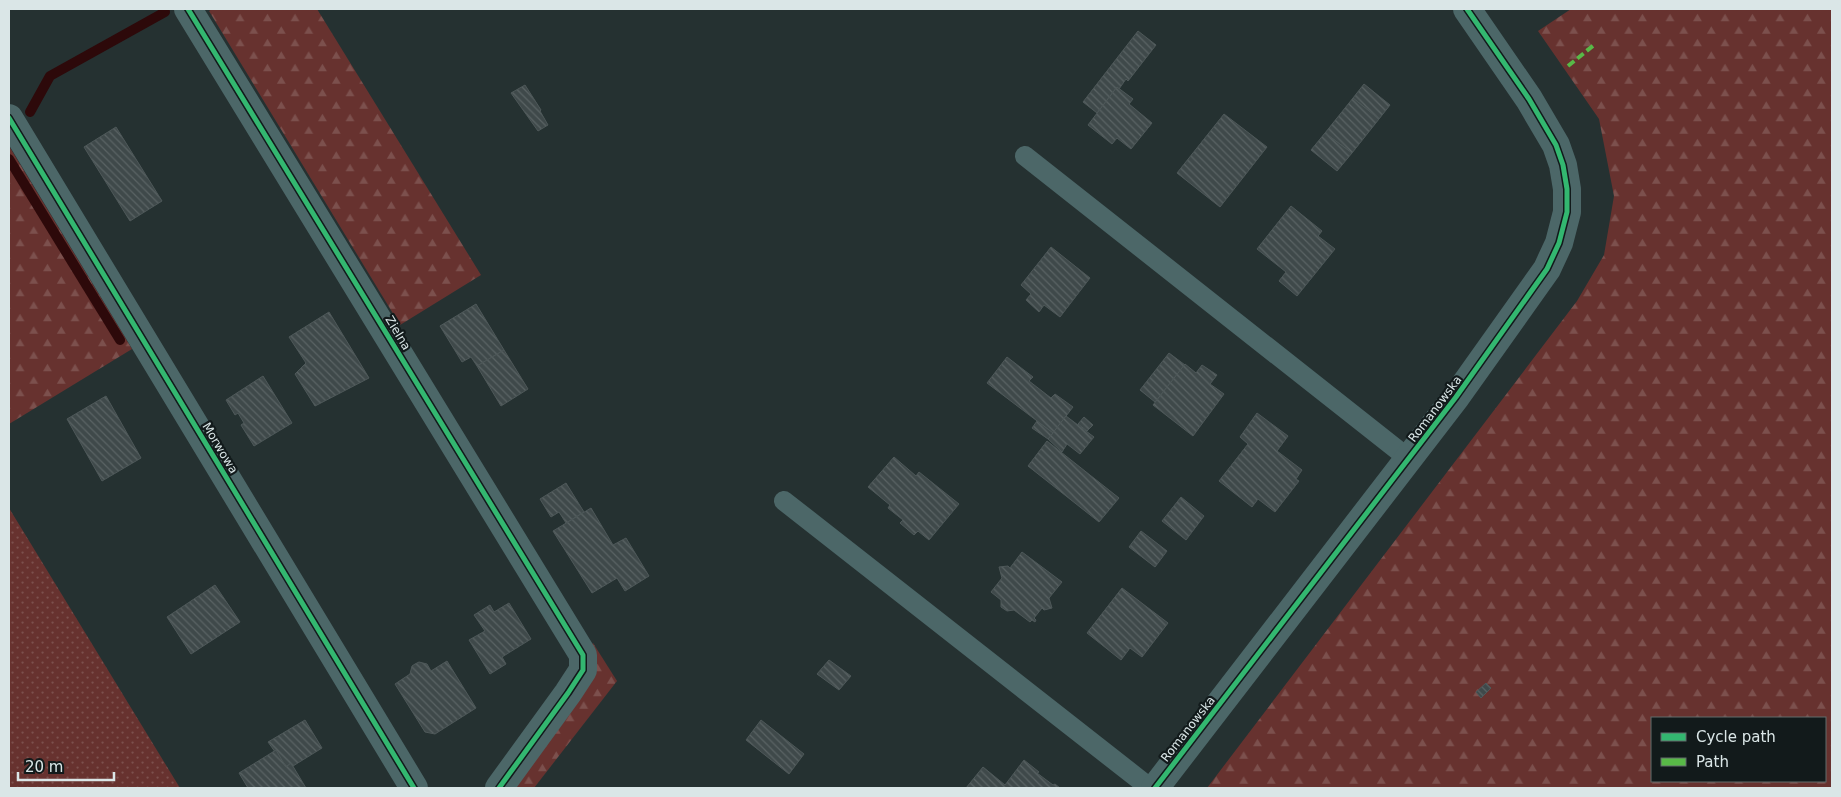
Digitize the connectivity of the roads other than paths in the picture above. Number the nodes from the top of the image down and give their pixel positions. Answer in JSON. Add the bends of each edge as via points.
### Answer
{"nodes":[{"id":1,"x":188,"y":9,"type":"edge"},
{"id":2,"x":1467,"y":9,"type":"edge"},
{"id":3,"x":9,"y":118,"type":"edge"},
{"id":4,"x":1024,"y":156,"type":"dead end"},
{"id":5,"x":1409,"y":459,"type":"junction"},
{"id":6,"x":784,"y":501,"type":"dead end"},
{"id":7,"x":414,"y":788,"type":"edge"},
{"id":8,"x":499,"y":788,"type":"edge"},
{"id":9,"x":1150,"y":788,"type":"edge"},
{"id":10,"x":1155,"y":788,"type":"edge"}],
"edges":[{"from":1,"to":8,"type":"street","name":"Zielna","via":[[583,655],[583,670],[568,694]]},
{"from":2,"to":5,"type":"street","name":"Romanowska","via":[[1556,145],[1566,181],[1567,212],[1559,243],[1547,269],[1480,366]]},
{"from":3,"to":7,"type":"street","name":"Morwowa"},
{"from":4,"to":5,"type":"lane"},
{"from":5,"to":10,"type":"street","name":"Romanowska"},
{"from":6,"to":9,"type":"lane"}]}
